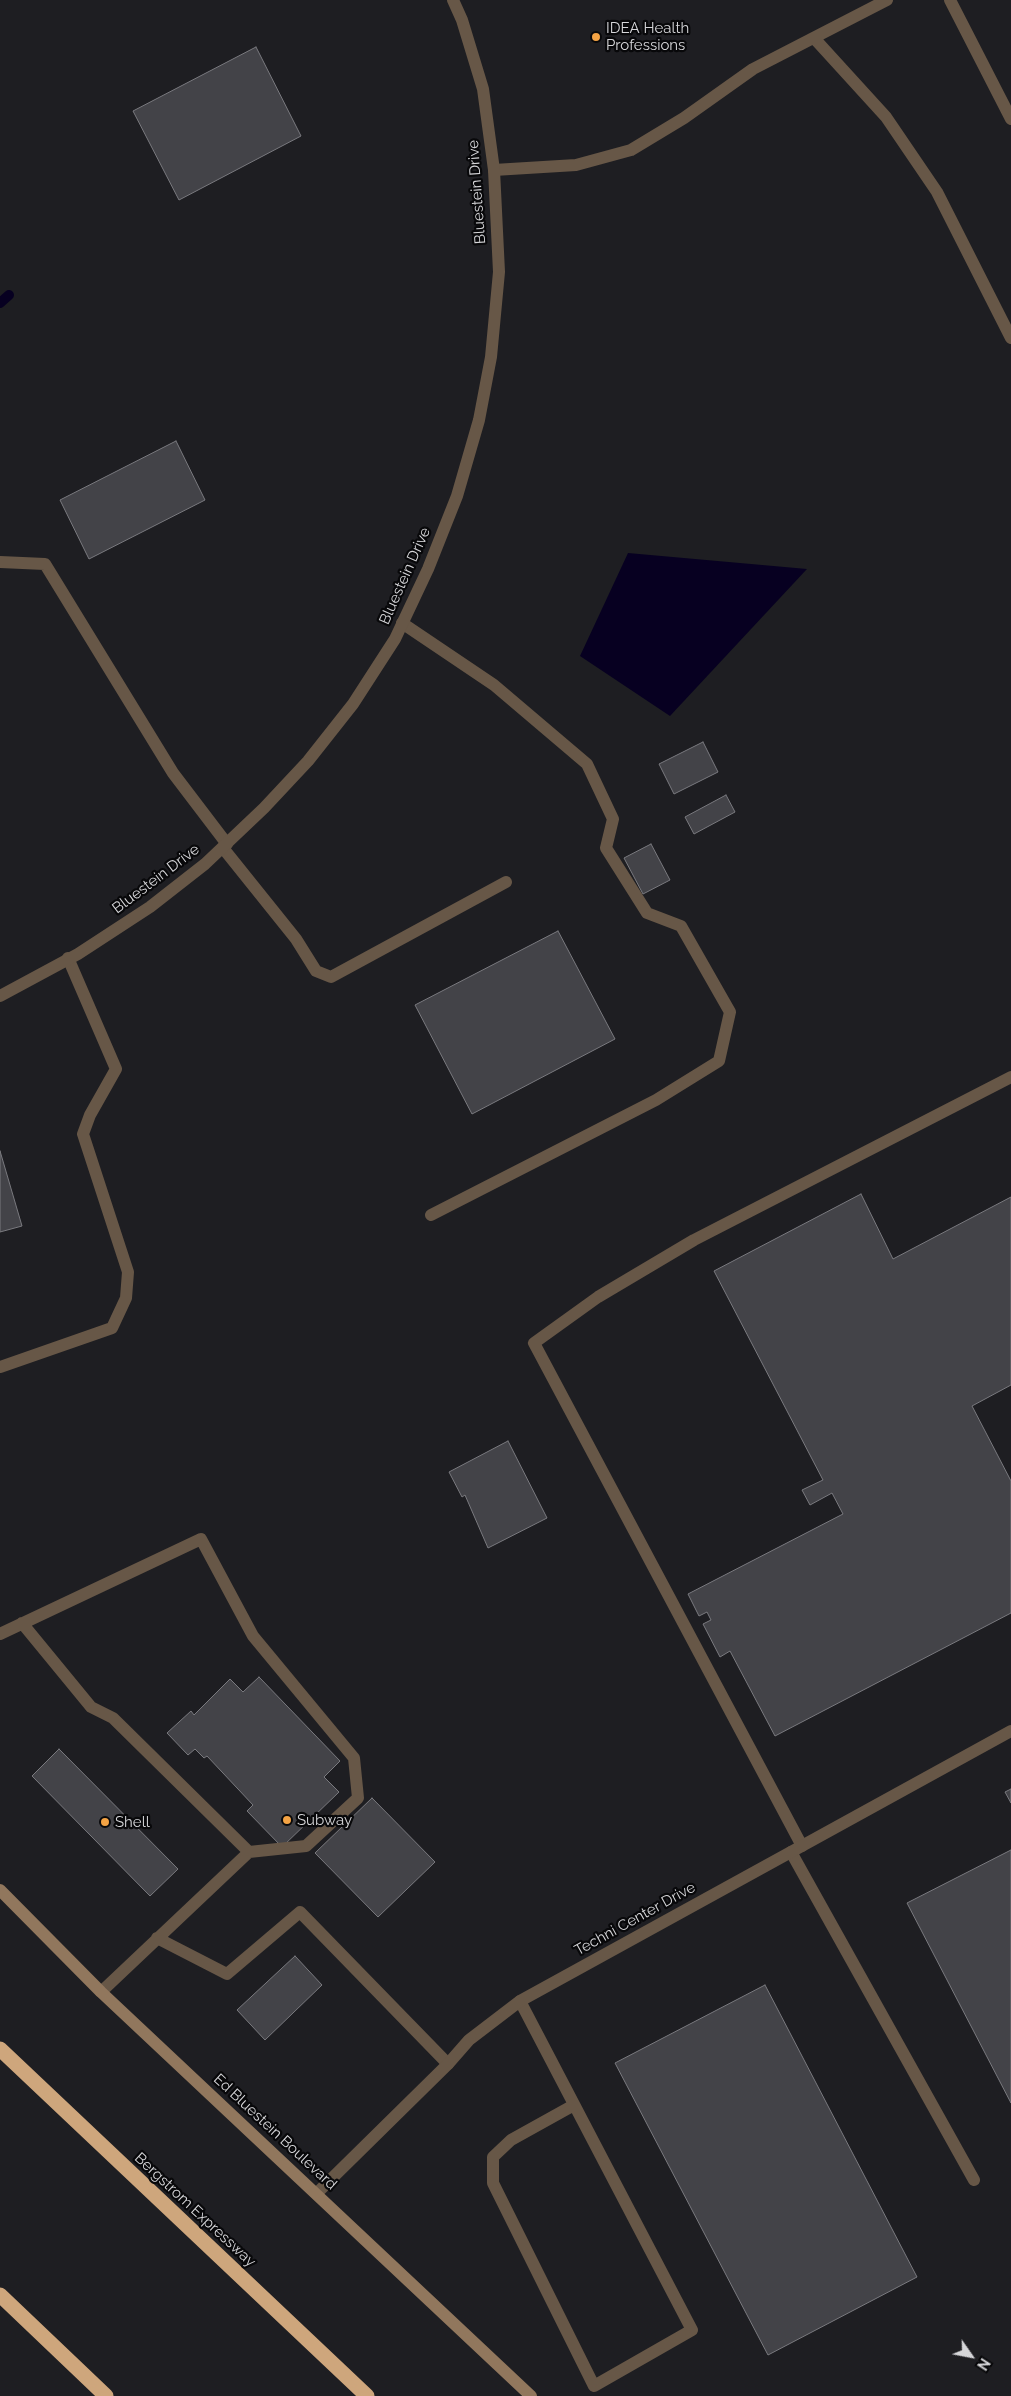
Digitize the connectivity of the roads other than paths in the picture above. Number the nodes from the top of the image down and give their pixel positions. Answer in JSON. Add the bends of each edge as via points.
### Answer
{"nodes":[{"id":1,"x":453,"y":0,"type":"edge"},
{"id":2,"x":887,"y":0,"type":"edge"},
{"id":3,"x":950,"y":0,"type":"edge"},
{"id":4,"x":814,"y":38,"type":"junction"},
{"id":5,"x":1011,"y":119,"type":"edge"},
{"id":6,"x":494,"y":170,"type":"junction"},
{"id":7,"x":1011,"y":338,"type":"edge"},
{"id":8,"x":0,"y":562,"type":"edge"},
{"id":9,"x":402,"y":623,"type":"junction"},
{"id":10,"x":225,"y":846,"type":"junction"},
{"id":11,"x":506,"y":882,"type":"dead end"},
{"id":12,"x":68,"y":958,"type":"junction"},
{"id":13,"x":0,"y":996,"type":"edge"},
{"id":14,"x":1011,"y":1077,"type":"edge"},
{"id":15,"x":431,"y":1214,"type":"dead end"},
{"id":16,"x":0,"y":1367,"type":"edge"},
{"id":17,"x":22,"y":1623,"type":"junction"},
{"id":18,"x":0,"y":1634,"type":"edge"},
{"id":19,"x":1011,"y":1731,"type":"edge"},
{"id":20,"x":802,"y":1846,"type":"junction"},
{"id":21,"x":249,"y":1852,"type":"junction"},
{"id":22,"x":790,"y":1852,"type":"junction"},
{"id":23,"x":0,"y":1890,"type":"edge"},
{"id":24,"x":157,"y":1938,"type":"junction"},
{"id":25,"x":101,"y":1992,"type":"junction"},
{"id":26,"x":520,"y":2001,"type":"junction"},
{"id":27,"x":0,"y":2049,"type":"edge"},
{"id":28,"x":448,"y":2064,"type":"junction"},
{"id":29,"x":574,"y":2105,"type":"junction"},
{"id":30,"x":974,"y":2180,"type":"dead end"},
{"id":31,"x":317,"y":2193,"type":"junction"},
{"id":32,"x":0,"y":2295,"type":"edge"},
{"id":33,"x":106,"y":2396,"type":"edge"},
{"id":34,"x":367,"y":2396,"type":"edge"},
{"id":35,"x":530,"y":2396,"type":"edge"}],
"edges":[{"from":1,"to":6,"type":"street","name":"Bluestein Drive","via":[[483,89]]},
{"from":2,"to":4,"type":"street"},
{"from":3,"to":5,"type":"street"},
{"from":4,"to":6,"type":"street","via":[[753,69],[684,118],[631,150],[576,165]]},
{"from":4,"to":7,"type":"street","via":[[886,118],[937,192]]},
{"from":6,"to":9,"type":"street","name":"Bluestein Drive","via":[[499,272],[491,357],[479,420],[457,496]]},
{"from":8,"to":10,"type":"street","via":[[45,564],[173,773]]},
{"from":9,"to":10,"type":"street","name":"Bluestein Drive","via":[[353,704],[308,761]]},
{"from":9,"to":15,"type":"street","via":[[494,685],[587,764],[613,819],[606,848],[647,913],[681,926],[730,1012],[719,1061],[656,1100]]},
{"from":10,"to":11,"type":"street","via":[[296,939],[316,971],[331,977]]},
{"from":10,"to":12,"type":"street","name":"Bluestein Drive","via":[[150,907]]},
{"from":12,"to":13,"type":"street","name":"Bluestein Drive"},
{"from":12,"to":16,"type":"street","via":[[116,1069],[83,1134],[128,1272],[126,1298],[112,1328]]},
{"from":14,"to":20,"type":"street","via":[[694,1240],[598,1298],[534,1343]]},
{"from":17,"to":18,"type":"street"},
{"from":17,"to":21,"type":"street","via":[[91,1707],[113,1718]]},
{"from":17,"to":21,"type":"street","via":[[201,1539],[253,1636],[354,1758],[358,1798],[306,1846]]},
{"from":19,"to":20,"type":"street","name":"Techni Center Drive"},
{"from":20,"to":22,"type":"street","name":"Techni Center Drive"},
{"from":21,"to":24,"type":"street"},
{"from":22,"to":26,"type":"street","name":"Techni Center Drive"},
{"from":22,"to":30,"type":"street"},
{"from":23,"to":25,"type":"main road","name":"Ed Bluestein Boulevard"},
{"from":24,"to":25,"type":"street"},
{"from":24,"to":28,"type":"street","via":[[227,1974],[300,1912]]},
{"from":25,"to":31,"type":"main road","name":"Ed Bluestein Boulevard"},
{"from":26,"to":28,"type":"street","name":"Techni Center Drive","via":[[469,2040]]},
{"from":26,"to":29,"type":"street"},
{"from":27,"to":34,"type":"highway","name":"Bergstrom Expressway"},
{"from":28,"to":31,"type":"street","name":"Techni Center Drive"},
{"from":29,"to":29,"type":"street","via":[[511,2140],[493,2157],[493,2183],[594,2386],[692,2330]]},
{"from":31,"to":35,"type":"main road","name":"Ed Bluestein Boulevard"},
{"from":32,"to":33,"type":"highway"}]}
